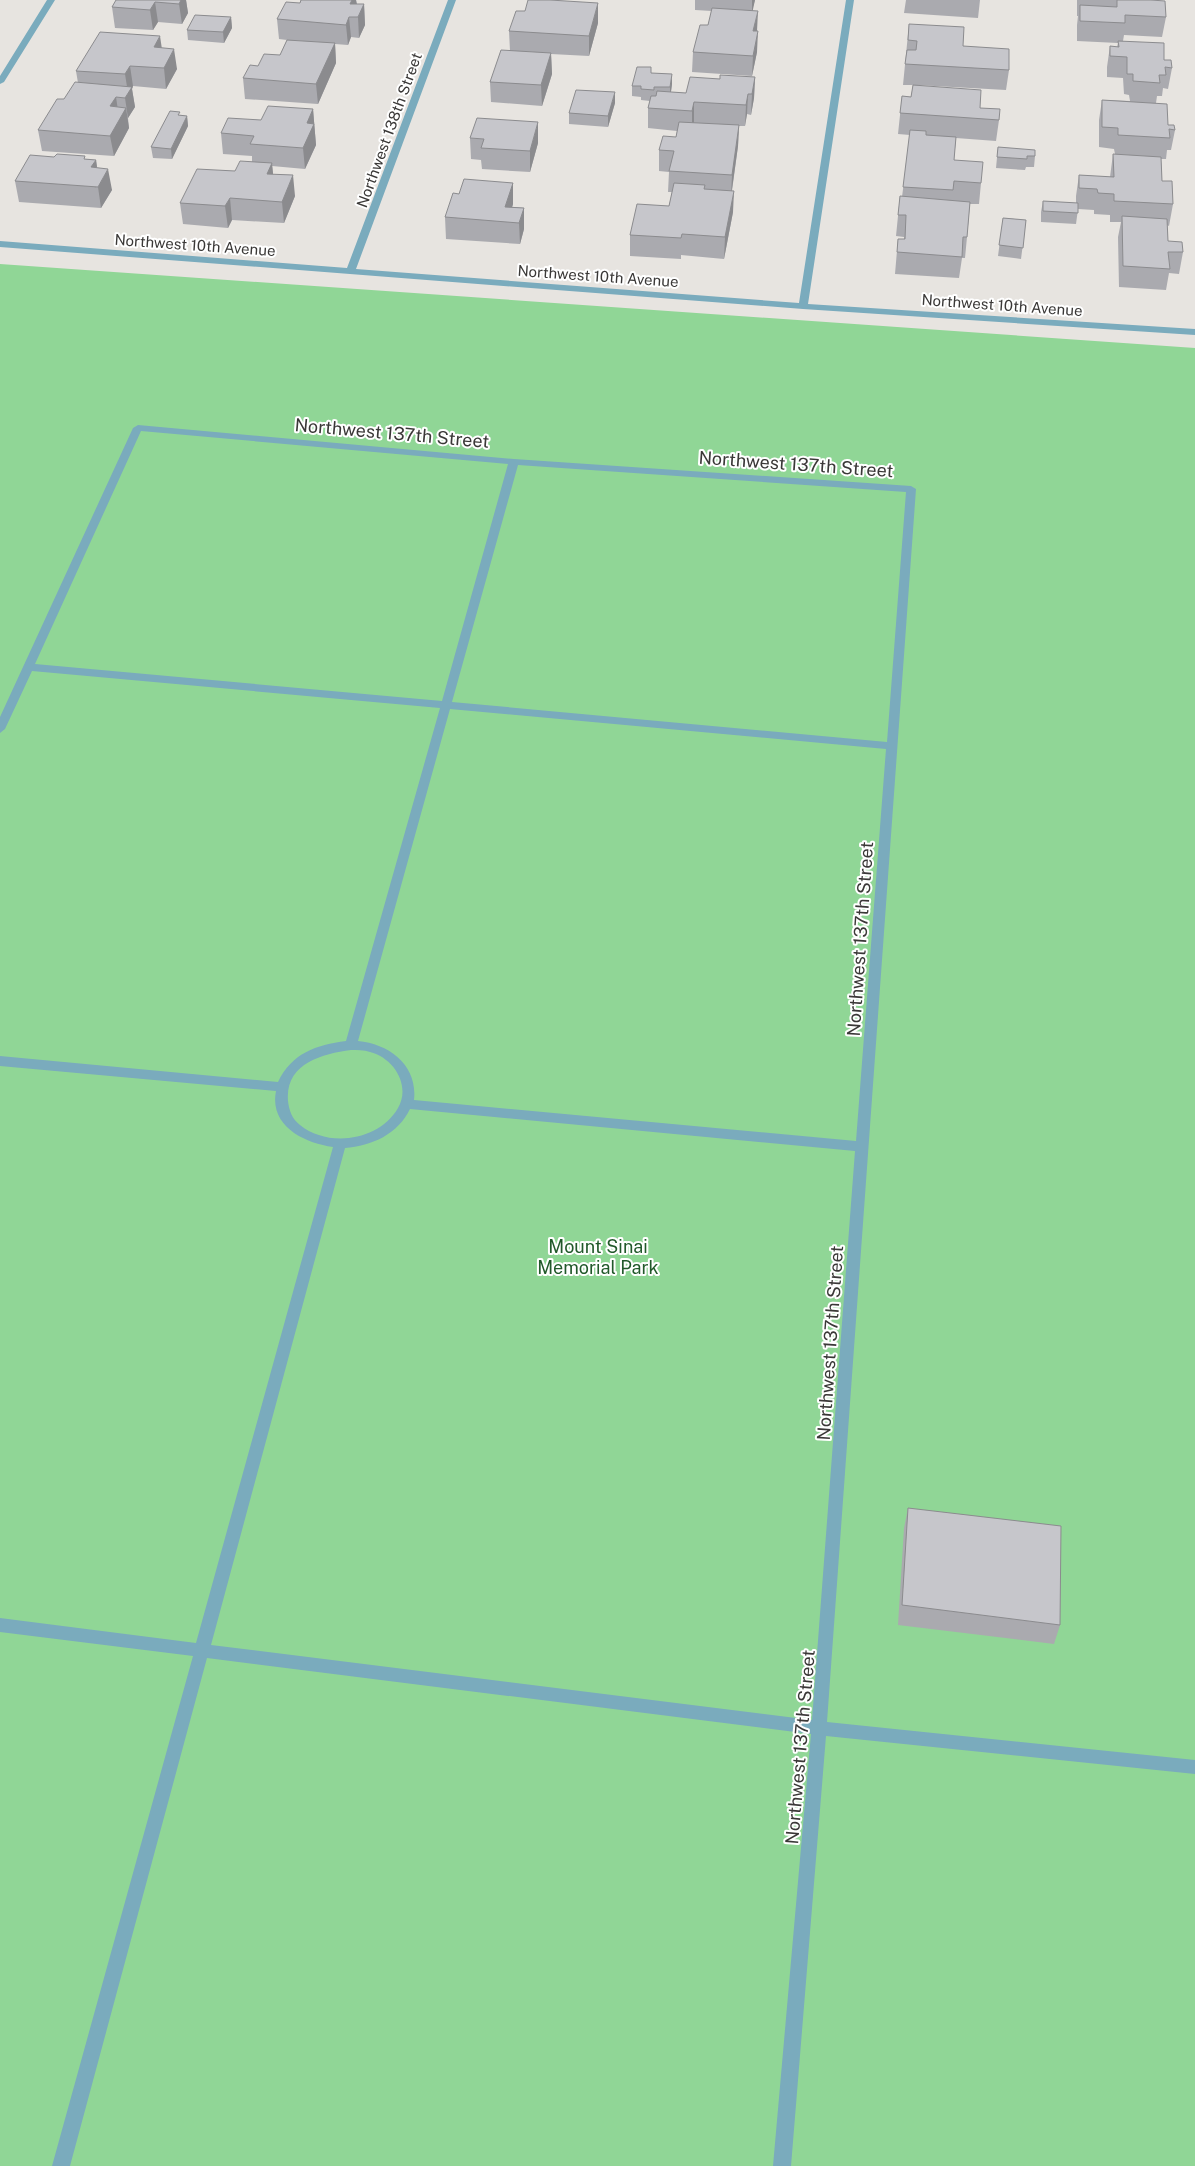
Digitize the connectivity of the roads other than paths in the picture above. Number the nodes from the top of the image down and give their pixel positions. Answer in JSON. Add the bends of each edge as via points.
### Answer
{"nodes":[{"id":1,"x":51,"y":0,"type":"edge"},
{"id":2,"x":452,"y":0,"type":"edge"},
{"id":3,"x":850,"y":0,"type":"edge"},
{"id":4,"x":0,"y":82,"type":"edge"},
{"id":5,"x":0,"y":244,"type":"edge"},
{"id":6,"x":351,"y":270,"type":"junction"},
{"id":7,"x":804,"y":306,"type":"junction"},
{"id":8,"x":1195,"y":332,"type":"edge"},
{"id":9,"x":514,"y":462,"type":"junction"},
{"id":10,"x":28,"y":667,"type":"junction"},
{"id":11,"x":446,"y":704,"type":"junction"},
{"id":12,"x":0,"y":729,"type":"edge"},
{"id":13,"x":892,"y":746,"type":"junction"},
{"id":14,"x":351,"y":1045,"type":"junction"},
{"id":15,"x":0,"y":1061,"type":"edge"},
{"id":16,"x":281,"y":1087,"type":"junction"},
{"id":17,"x":408,"y":1104,"type":"junction"},
{"id":18,"x":340,"y":1144,"type":"junction"},
{"id":19,"x":863,"y":1147,"type":"junction"},
{"id":20,"x":0,"y":1625,"type":"edge"},
{"id":21,"x":202,"y":1650,"type":"junction"},
{"id":22,"x":820,"y":1728,"type":"junction"},
{"id":23,"x":1195,"y":1767,"type":"edge"},
{"id":24,"x":60,"y":2166,"type":"edge"},
{"id":25,"x":782,"y":2166,"type":"edge"}],
"edges":[{"from":1,"to":4,"type":"street"},
{"from":2,"to":6,"type":"street","name":"Northwest 138th Street"},
{"from":3,"to":7,"type":"street"},
{"from":5,"to":6,"type":"street","name":"Northwest 10th Avenue"},
{"from":6,"to":7,"type":"street","name":"Northwest 10th Avenue"},
{"from":7,"to":8,"type":"street","name":"Northwest 10th Avenue"},
{"from":9,"to":10,"type":"street","name":"Northwest 137th Street","via":[[138,428]]},
{"from":9,"to":11,"type":"street"},
{"from":9,"to":13,"type":"street","name":"Northwest 137th Street","via":[[911,489]]},
{"from":10,"to":11,"type":"street"},
{"from":10,"to":12,"type":"street"},
{"from":11,"to":13,"type":"street"},
{"from":11,"to":14,"type":"street"},
{"from":13,"to":19,"type":"street","name":"Northwest 137th Street"},
{"from":14,"to":16,"type":"street","via":[[328,1048],[306,1056],[290,1070]]},
{"from":14,"to":17,"type":"street","via":[[374,1048],[392,1058],[405,1072],[410,1087]]},
{"from":15,"to":16,"type":"street"},
{"from":16,"to":18,"type":"street","via":[[280,1104],[288,1120],[301,1133],[319,1141]]},
{"from":17,"to":18,"type":"street","via":[[398,1120],[382,1132],[363,1141]]},
{"from":17,"to":19,"type":"street"},
{"from":18,"to":21,"type":"street"},
{"from":19,"to":22,"type":"street","name":"Northwest 137th Street"},
{"from":20,"to":21,"type":"street"},
{"from":21,"to":22,"type":"street"},
{"from":21,"to":24,"type":"street"},
{"from":22,"to":23,"type":"street"},
{"from":22,"to":25,"type":"street","name":"Northwest 137th Street"}]}
